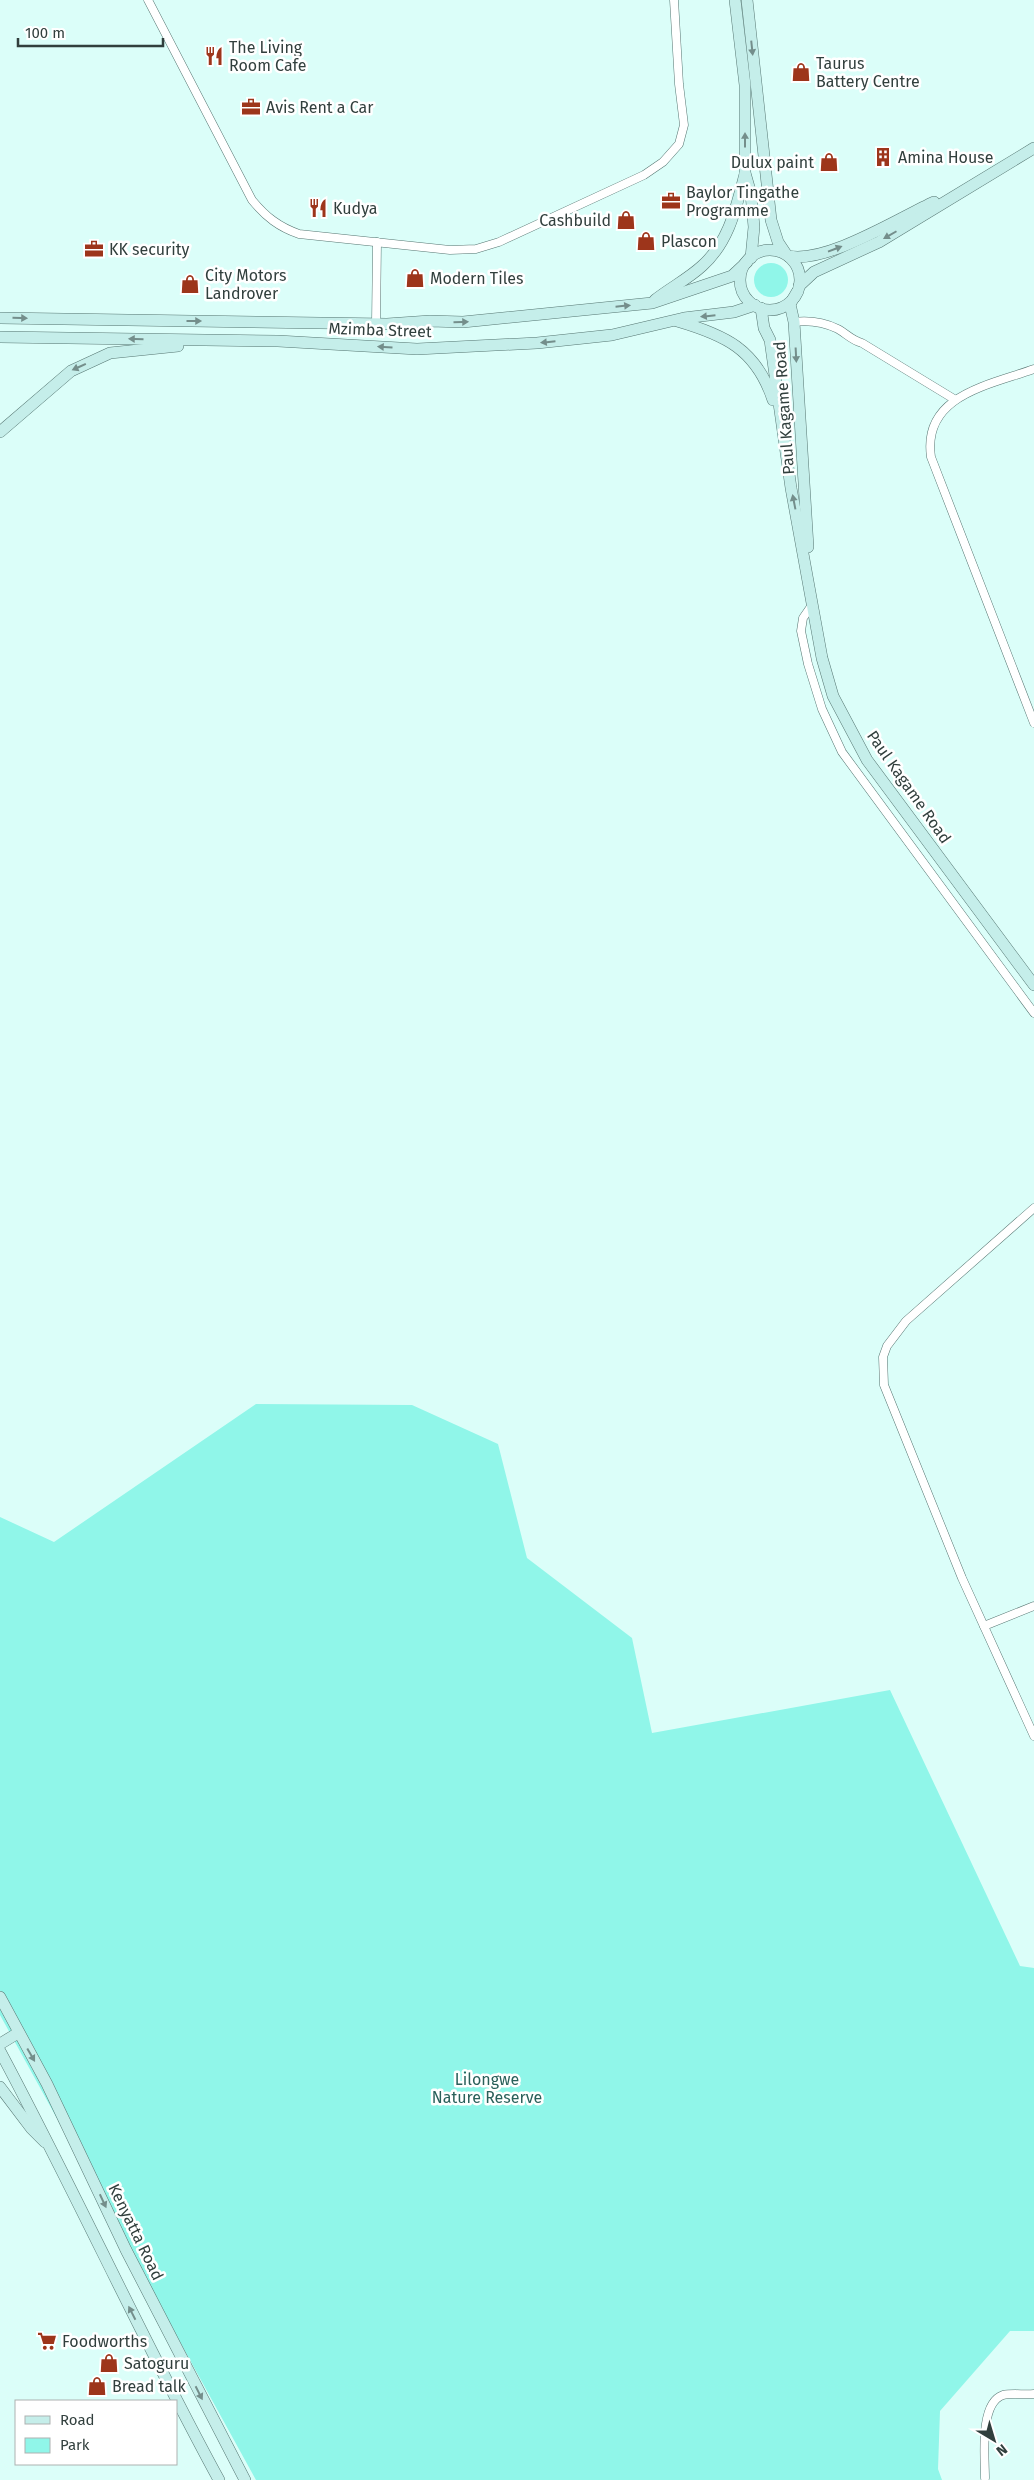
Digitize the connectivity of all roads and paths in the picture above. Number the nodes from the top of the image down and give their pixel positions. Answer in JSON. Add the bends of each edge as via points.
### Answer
{"nodes":[{"id":1,"x":148,"y":0,"type":"edge"},
{"id":2,"x":674,"y":0,"type":"edge"},
{"id":3,"x":735,"y":0,"type":"edge"},
{"id":4,"x":747,"y":0,"type":"edge"},
{"id":5,"x":1034,"y":148,"type":"edge"},
{"id":6,"x":745,"y":173,"type":"junction"},
{"id":7,"x":961,"y":191,"type":"junction"},
{"id":8,"x":377,"y":242,"type":"junction"},
{"id":9,"x":787,"y":255,"type":"junction"},
{"id":10,"x":749,"y":260,"type":"junction"},
{"id":11,"x":798,"y":289,"type":"junction"},
{"id":12,"x":652,"y":303,"type":"junction"},
{"id":13,"x":758,"y":306,"type":"junction"},
{"id":14,"x":0,"y":318,"type":"edge"},
{"id":15,"x":674,"y":320,"type":"junction"},
{"id":16,"x":794,"y":322,"type":"junction"},
{"id":17,"x":376,"y":324,"type":"junction"},
{"id":18,"x":0,"y":337,"type":"edge"},
{"id":19,"x":229,"y":340,"type":"junction"},
{"id":20,"x":1034,"y":369,"type":"edge"},
{"id":21,"x":954,"y":399,"type":"junction"},
{"id":22,"x":782,"y":428,"type":"junction"},
{"id":23,"x":0,"y":432,"type":"edge"},
{"id":24,"x":810,"y":584,"type":"junction"},
{"id":25,"x":812,"y":606,"type":"junction"},
{"id":26,"x":1034,"y":723,"type":"edge"},
{"id":27,"x":1034,"y":985,"type":"edge"},
{"id":28,"x":1034,"y":1013,"type":"edge"},
{"id":29,"x":1034,"y":1208,"type":"edge"},
{"id":30,"x":1034,"y":1606,"type":"edge"},
{"id":31,"x":984,"y":1626,"type":"junction"},
{"id":32,"x":1034,"y":1736,"type":"edge"},
{"id":33,"x":0,"y":1997,"type":"edge"},
{"id":34,"x":18,"y":2033,"type":"junction"},
{"id":35,"x":0,"y":2044,"type":"edge"},
{"id":36,"x":0,"y":2051,"type":"edge"},
{"id":37,"x":0,"y":2087,"type":"edge"},
{"id":38,"x":53,"y":2150,"type":"junction"},
{"id":39,"x":1034,"y":2394,"type":"edge"},
{"id":40,"x":177,"y":2400,"type":"edge"},
{"id":41,"x":178,"y":2401,"type":"edge"},
{"id":42,"x":985,"y":2478,"type":"dead end"},
{"id":43,"x":219,"y":2480,"type":"edge"},
{"id":44,"x":245,"y":2480,"type":"edge"}],
"edges":[{"from":1,"to":8,"type":"street","via":[[252,200],[263,214],[281,227],[299,234]]},
{"from":2,"to":8,"type":"street","via":[[684,125],[679,144],[663,162],[644,175],[572,210],[476,249],[450,250]]},
{"from":6,"to":3,"type":"main road","one_way":true,"via":[[744,85]]},
{"from":4,"to":9,"type":"main road","one_way":true,"via":[[772,220],[778,242]]},
{"from":5,"to":7,"type":"main road"},
{"from":6,"to":10,"type":"main road","via":[[754,227]]},
{"from":6,"to":12,"type":"main road","via":[[726,237],[715,254]]},
{"from":9,"to":7,"type":"main road","one_way":true,"via":[[814,256],[838,248]]},
{"from":7,"to":11,"type":"main road","one_way":true,"via":[[879,242],[814,272]]},
{"from":8,"to":17,"type":"street"},
{"from":9,"to":10,"type":"main road","via":[[763,251]]},
{"from":9,"to":11,"type":"main road","via":[[798,269]]},
{"from":10,"to":12,"type":"main road","name":"Mzimba Street","via":[[732,276]]},
{"from":10,"to":13,"type":"main road","via":[[743,269],[741,285],[748,300]]},
{"from":11,"to":13,"type":"main road","via":[[791,301],[782,307]]},
{"from":11,"to":16,"type":"main road","name":"Paul Kagame Road","via":[[790,304]]},
{"from":17,"to":12,"type":"main road","name":"Mzimba Street","one_way":true,"via":[[463,322]]},
{"from":13,"to":15,"type":"main road","name":"Mzimba Street","one_way":true},
{"from":13,"to":22,"type":"main road","name":"Paul Kagame Road","via":[[770,340]]},
{"from":14,"to":17,"type":"main road","name":"Mzimba Street","one_way":true},
{"from":15,"to":19,"type":"main road","name":"Mzimba Street","one_way":true,"via":[[602,336],[418,349]]},
{"from":15,"to":22,"type":"main road","via":[[733,342],[751,358],[767,383]]},
{"from":16,"to":21,"type":"street","via":[[812,320],[839,330]]},
{"from":16,"to":24,"type":"main road","name":"Paul Kagame Road","one_way":true},
{"from":19,"to":18,"type":"main road","name":"Mzimba Street","one_way":true},
{"from":19,"to":23,"type":"main road","one_way":true,"via":[[110,353],[71,370]]},
{"from":20,"to":21,"type":"street"},
{"from":21,"to":26,"type":"street","via":[[944,409],[933,430],[931,457]]},
{"from":24,"to":22,"type":"main road","name":"Paul Kagame Road","one_way":true},
{"from":24,"to":25,"type":"main road","name":"Paul Kagame Road"},
{"from":25,"to":27,"type":"main road","name":"Paul Kagame Road","via":[[833,696],[854,740]]},
{"from":25,"to":28,"type":"street","via":[[803,618],[801,631],[822,709],[842,752]]},
{"from":29,"to":31,"type":"street","via":[[906,1321],[887,1346],[883,1357],[884,1385]]},
{"from":30,"to":31,"type":"street"},
{"from":31,"to":32,"type":"street"},
{"from":33,"to":34,"type":"main road","name":"Kenyatta Road"},
{"from":34,"to":35,"type":"main road"},
{"from":34,"to":44,"type":"main road","name":"Kenyatta Road","one_way":true,"via":[[47,2084],[126,2250]]},
{"from":36,"to":38,"type":"main road"},
{"from":37,"to":38,"type":"main road","via":[[31,2128]]},
{"from":40,"to":38,"type":"main road","one_way":true,"via":[[106,2263]]},
{"from":39,"to":42,"type":"street","via":[[1004,2395],[995,2400],[989,2410]]},
{"from":43,"to":41,"type":"main road","one_way":true}]}
